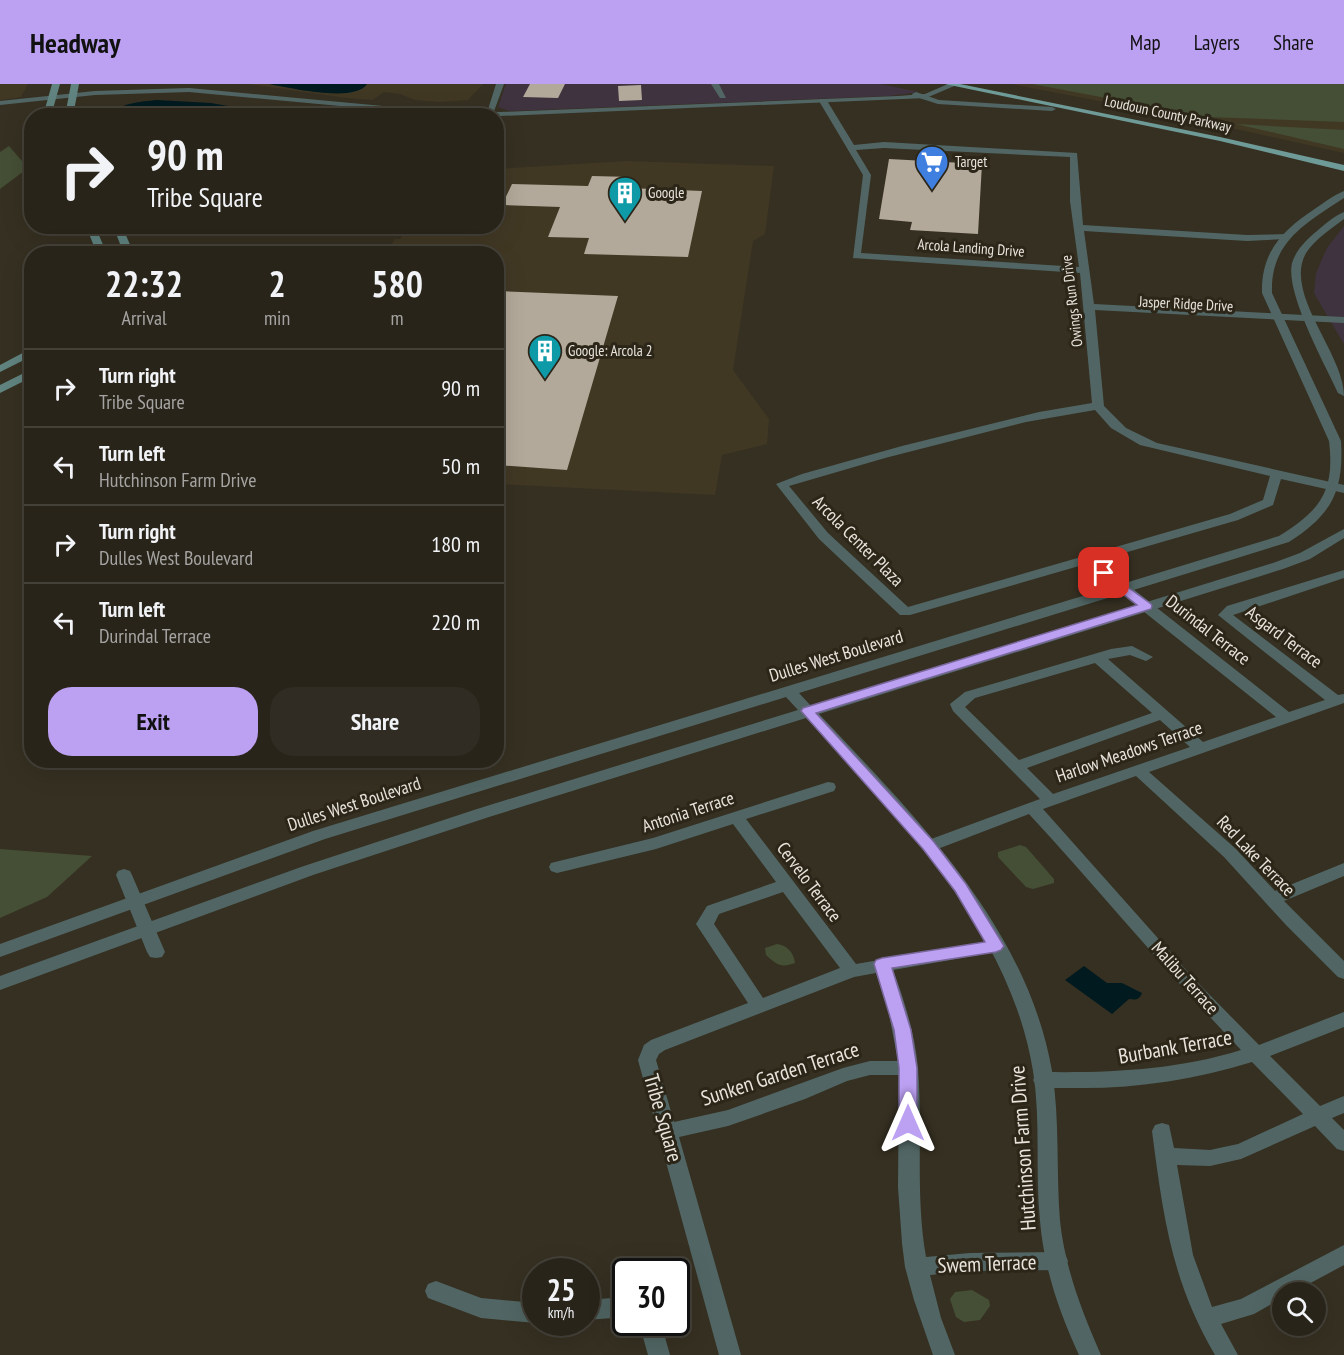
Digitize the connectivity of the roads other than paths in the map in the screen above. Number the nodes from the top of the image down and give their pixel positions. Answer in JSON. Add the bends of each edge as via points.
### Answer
{"nodes":[{"id":1,"x":56,"y":84,"type":"edge"},
{"id":2,"x":75,"y":84,"type":"edge"},
{"id":3,"x":500,"y":84,"type":"edge"},
{"id":4,"x":715,"y":84,"type":"edge"},
{"id":5,"x":942,"y":84,"type":"edge"},
{"id":6,"x":952,"y":84,"type":"edge"},
{"id":7,"x":984,"y":84,"type":"edge"},
{"id":8,"x":72,"y":94,"type":"junction"},
{"id":9,"x":723,"y":96,"type":"junction"},
{"id":10,"x":915,"y":96,"type":"junction"},
{"id":11,"x":52,"y":97,"type":"junction"},
{"id":12,"x":823,"y":101,"type":"junction"},
{"id":13,"x":759,"y":103,"type":"junction"},
{"id":14,"x":0,"y":104,"type":"edge"},
{"id":15,"x":697,"y":106,"type":"junction"},
{"id":16,"x":49,"y":108,"type":"edge"},
{"id":17,"x":70,"y":108,"type":"edge"},
{"id":18,"x":384,"y":108,"type":"edge"},
{"id":19,"x":491,"y":108,"type":"edge"},
{"id":20,"x":1052,"y":109,"type":"dead end"},
{"id":21,"x":504,"y":113,"type":"edge"},
{"id":22,"x":852,"y":148,"type":"junction"},
{"id":23,"x":1344,"y":159,"type":"edge"},
{"id":24,"x":1344,"y":168,"type":"edge"},
{"id":25,"x":1344,"y":194,"type":"edge"},
{"id":26,"x":1344,"y":215,"type":"edge"},
{"id":27,"x":1078,"y":228,"type":"junction"},
{"id":28,"x":1286,"y":236,"type":"junction"},
{"id":29,"x":1246,"y":238,"type":"junction"},
{"id":30,"x":1276,"y":249,"type":"junction"},
{"id":31,"x":1084,"y":270,"type":"junction"},
{"id":32,"x":1090,"y":310,"type":"junction"},
{"id":33,"x":1344,"y":320,"type":"edge"},
{"id":34,"x":1279,"y":321,"type":"junction"},
{"id":35,"x":1311,"y":322,"type":"junction"},
{"id":36,"x":1344,"y":327,"type":"edge"},
{"id":37,"x":24,"y":356,"type":"edge"},
{"id":38,"x":0,"y":369,"type":"edge"},
{"id":39,"x":24,"y":376,"type":"edge"},
{"id":40,"x":0,"y":390,"type":"edge"},
{"id":41,"x":1344,"y":393,"type":"edge"},
{"id":42,"x":1098,"y":406,"type":"junction"},
{"id":43,"x":1276,"y":475,"type":"junction"},
{"id":44,"x":1341,"y":489,"type":"edge"},
{"id":45,"x":1344,"y":533,"type":"edge"},
{"id":46,"x":1104,"y":573,"type":"dead end"},
{"id":47,"x":1344,"y":574,"type":"edge"},
{"id":48,"x":1125,"y":589,"type":"junction"},
{"id":49,"x":1146,"y":606,"type":"junction"},
{"id":50,"x":1146,"y":657,"type":"dead end"},
{"id":51,"x":1098,"y":658,"type":"junction"},
{"id":52,"x":788,"y":690,"type":"junction"},
{"id":53,"x":1340,"y":699,"type":"edge"},
{"id":54,"x":807,"y":711,"type":"junction"},
{"id":55,"x":1163,"y":714,"type":"junction"},
{"id":56,"x":1287,"y":718,"type":"junction"},
{"id":57,"x":1202,"y":748,"type":"junction"},
{"id":58,"x":1017,"y":766,"type":"junction"},
{"id":59,"x":1138,"y":770,"type":"junction"},
{"id":60,"x":828,"y":787,"type":"dead end"},
{"id":61,"x":1050,"y":800,"type":"junction"},
{"id":62,"x":1032,"y":807,"type":"junction"},
{"id":63,"x":736,"y":817,"type":"junction"},
{"id":64,"x":929,"y":846,"type":"junction"},
{"id":65,"x":557,"y":867,"type":"dead end"},
{"id":66,"x":1344,"y":869,"type":"edge"},
{"id":67,"x":124,"y":875,"type":"dead end"},
{"id":68,"x":787,"y":884,"type":"junction"},
{"id":69,"x":1272,"y":898,"type":"junction"},
{"id":70,"x":135,"y":901,"type":"junction"},
{"id":71,"x":146,"y":928,"type":"junction"},
{"id":72,"x":996,"y":946,"type":"junction"},
{"id":73,"x":0,"y":951,"type":"edge"},
{"id":74,"x":156,"y":952,"type":"dead end"},
{"id":75,"x":882,"y":964,"type":"junction"},
{"id":76,"x":852,"y":971,"type":"junction"},
{"id":77,"x":1344,"y":972,"type":"edge"},
{"id":78,"x":0,"y":983,"type":"edge"},
{"id":79,"x":759,"y":1006,"type":"junction"},
{"id":80,"x":1344,"y":1019,"type":"edge"},
{"id":81,"x":1256,"y":1054,"type":"junction"},
{"id":82,"x":908,"y":1068,"type":"junction"},
{"id":83,"x":1043,"y":1080,"type":"junction"},
{"id":84,"x":1344,"y":1104,"type":"edge"},
{"id":85,"x":1318,"y":1116,"type":"junction"},
{"id":86,"x":1162,"y":1131,"type":"dead end"},
{"id":87,"x":667,"y":1132,"type":"junction"},
{"id":88,"x":1344,"y":1143,"type":"edge"},
{"id":89,"x":1166,"y":1156,"type":"junction"},
{"id":90,"x":1343,"y":1256,"type":"edge"},
{"id":91,"x":1057,"y":1261,"type":"junction"},
{"id":92,"x":916,"y":1267,"type":"junction"},
{"id":93,"x":436,"y":1291,"type":"dead end"},
{"id":94,"x":522,"y":1312,"type":"edge"},
{"id":95,"x":1206,"y":1319,"type":"junction"},
{"id":96,"x":654,"y":1336,"type":"edge"},
{"id":97,"x":659,"y":1355,"type":"edge"},
{"id":98,"x":730,"y":1355,"type":"edge"},
{"id":99,"x":944,"y":1355,"type":"edge"},
{"id":100,"x":1090,"y":1355,"type":"edge"},
{"id":101,"x":1227,"y":1355,"type":"edge"}],
"edges":[{"from":1,"to":11,"type":"main road"},
{"from":2,"to":8,"type":"main road"},
{"from":3,"to":19,"type":"street"},
{"from":4,"to":9,"type":"street"},
{"from":5,"to":10,"type":"street"},
{"from":6,"to":10,"type":"street","via":[[936,93]]},
{"from":6,"to":24,"type":"main road","name":"Loudoun County Parkway"},
{"from":7,"to":23,"type":"main road","name":"Loudoun County Parkway"},
{"from":8,"to":11,"type":"street"},
{"from":8,"to":17,"type":"main road"},
{"from":8,"to":18,"type":"street","via":[[197,90]]},
{"from":9,"to":13,"type":"street"},
{"from":9,"to":15,"type":"street"},
{"from":10,"to":12,"type":"street"},
{"from":10,"to":20,"type":"street","via":[[939,102]]},
{"from":11,"to":14,"type":"street"},
{"from":11,"to":16,"type":"main road"},
{"from":12,"to":13,"type":"street"},
{"from":12,"to":22,"type":"street"},
{"from":13,"to":15,"type":"street"},
{"from":15,"to":21,"type":"street"},
{"from":22,"to":27,"type":"street","name":"Owings Run Drive","via":[[884,145],[1074,155]]},
{"from":22,"to":31,"type":"street","name":"Arcola Landing Drive","via":[[868,178],[856,255]]},
{"from":25,"to":28,"type":"street"},
{"from":26,"to":35,"type":"street","via":[[1311,240],[1298,262],[1295,285]]},
{"from":27,"to":29,"type":"street"},
{"from":27,"to":31,"type":"street","name":"Owings Run Drive"},
{"from":28,"to":29,"type":"street"},
{"from":28,"to":30,"type":"street"},
{"from":29,"to":30,"type":"street"},
{"from":30,"to":34,"type":"street","via":[[1267,265],[1265,284]]},
{"from":31,"to":32,"type":"street","name":"Owings Run Drive"},
{"from":32,"to":34,"type":"street","name":"Jasper Ridge Drive"},
{"from":32,"to":42,"type":"street","name":"Owings Run Drive"},
{"from":33,"to":35,"type":"street"},
{"from":34,"to":35,"type":"street","name":"Jasper Ridge Drive"},
{"from":34,"to":44,"type":"street","via":[[1340,455]]},
{"from":35,"to":36,"type":"street"},
{"from":35,"to":41,"type":"street"},
{"from":37,"to":38,"type":"main road"},
{"from":39,"to":40,"type":"main road"},
{"from":42,"to":43,"type":"street","via":[[1116,427],[1141,442]]},
{"from":42,"to":43,"type":"street","name":"Arcola Center Plaza","via":[[1072,408],[945,438],[782,484],[800,510],[842,555],[905,612],[1234,517],[1269,501]]},
{"from":43,"to":44,"type":"street"},
{"from":44,"to":48,"type":"street","name":"Dulles West Boulevard","via":[[1316,519],[1284,539]]},
{"from":45,"to":49,"type":"street","via":[[1296,559]]},
{"from":46,"to":48,"type":"street","name":"Durindal Terrace"},
{"from":47,"to":53,"type":"street","name":"Asgard Terrace","via":[[1232,609],[1225,615]]},
{"from":48,"to":49,"type":"street","name":"Durindal Terrace"},
{"from":48,"to":52,"type":"street","name":"Dulles West Boulevard"},
{"from":49,"to":54,"type":"street"},
{"from":49,"to":56,"type":"street","name":"Durindal Terrace"},
{"from":50,"to":51,"type":"street","via":[[1138,651],[1125,650]]},
{"from":51,"to":55,"type":"street"},
{"from":51,"to":58,"type":"street","via":[[970,695],[957,704]]},
{"from":52,"to":54,"type":"street","name":"Hutchinson Farm Drive"},
{"from":52,"to":70,"type":"street","name":"Dulles West Boulevard","via":[[319,835]]},
{"from":53,"to":56,"type":"street","name":"Harlow Meadows Terrace"},
{"from":54,"to":64,"type":"street","name":"Hutchinson Farm Drive"},
{"from":54,"to":71,"type":"street","via":[[342,859]]},
{"from":55,"to":57,"type":"street"},
{"from":55,"to":58,"type":"street"},
{"from":56,"to":57,"type":"street","name":"Harlow Meadows Terrace"},
{"from":57,"to":59,"type":"street","name":"Harlow Meadows Terrace"},
{"from":58,"to":61,"type":"street"},
{"from":59,"to":61,"type":"street","name":"Harlow Meadows Terrace"},
{"from":59,"to":69,"type":"street","name":"Red Lake Terrace","via":[[1230,853]]},
{"from":60,"to":63,"type":"street","name":"Antonia Terrace"},
{"from":61,"to":62,"type":"street","name":"Harlow Meadows Terrace"},
{"from":62,"to":64,"type":"street","name":"Harlow Meadows Terrace"},
{"from":62,"to":81,"type":"street","name":"Malibu Terrace","via":[[1190,986]]},
{"from":63,"to":65,"type":"street","name":"Antonia Terrace","via":[[656,843]]},
{"from":63,"to":68,"type":"street","name":"Cervelo Terrace"},
{"from":64,"to":72,"type":"street","name":"Hutchinson Farm Drive"},
{"from":66,"to":69,"type":"street"},
{"from":67,"to":70,"type":"street"},
{"from":68,"to":76,"type":"street","name":"Cervelo Terrace"},
{"from":68,"to":79,"type":"street","via":[[713,910],[705,924]]},
{"from":69,"to":77,"type":"street","name":"Red Lake Terrace"},
{"from":70,"to":71,"type":"street"},
{"from":70,"to":73,"type":"street","name":"Dulles West Boulevard"},
{"from":71,"to":74,"type":"street"},
{"from":71,"to":78,"type":"street"},
{"from":72,"to":75,"type":"street","name":"Tribe Square"},
{"from":72,"to":83,"type":"street","name":"Hutchinson Farm Drive","via":[[1032,1027]]},
{"from":75,"to":76,"type":"street","name":"Tribe Square"},
{"from":75,"to":82,"type":"street","via":[[903,1030]]},
{"from":76,"to":79,"type":"street","name":"Tribe Square"},
{"from":79,"to":87,"type":"street","name":"Tribe Square","via":[[651,1050],[647,1060]]},
{"from":80,"to":81,"type":"street","name":"Burbank Terrace"},
{"from":81,"to":83,"type":"street","name":"Burbank Terrace","via":[[1199,1070],[1147,1078],[1097,1082]]},
{"from":81,"to":85,"type":"street","name":"Malibu Terrace"},
{"from":82,"to":87,"type":"street","name":"Sunken Garden Terrace","via":[[870,1068],[728,1118]]},
{"from":82,"to":92,"type":"street","via":[[909,1204]]},
{"from":83,"to":91,"type":"street","name":"Hutchinson Farm Drive","via":[[1050,1222]]},
{"from":84,"to":85,"type":"street"},
{"from":85,"to":88,"type":"street","name":"Malibu Terrace"},
{"from":85,"to":89,"type":"street","via":[[1241,1151],[1210,1158]]},
{"from":86,"to":89,"type":"street"},
{"from":87,"to":98,"type":"street","name":"Tribe Square"},
{"from":89,"to":95,"type":"street","via":[[1179,1241]]},
{"from":90,"to":95,"type":"street","via":[[1246,1307]]},
{"from":91,"to":92,"type":"street","name":"Swem Terrace"},
{"from":91,"to":100,"type":"street","name":"Hutchinson Farm Drive"},
{"from":92,"to":99,"type":"street"},
{"from":93,"to":94,"type":"street","via":[[481,1308]]},
{"from":95,"to":101,"type":"street"},
{"from":96,"to":97,"type":"street"}]}
